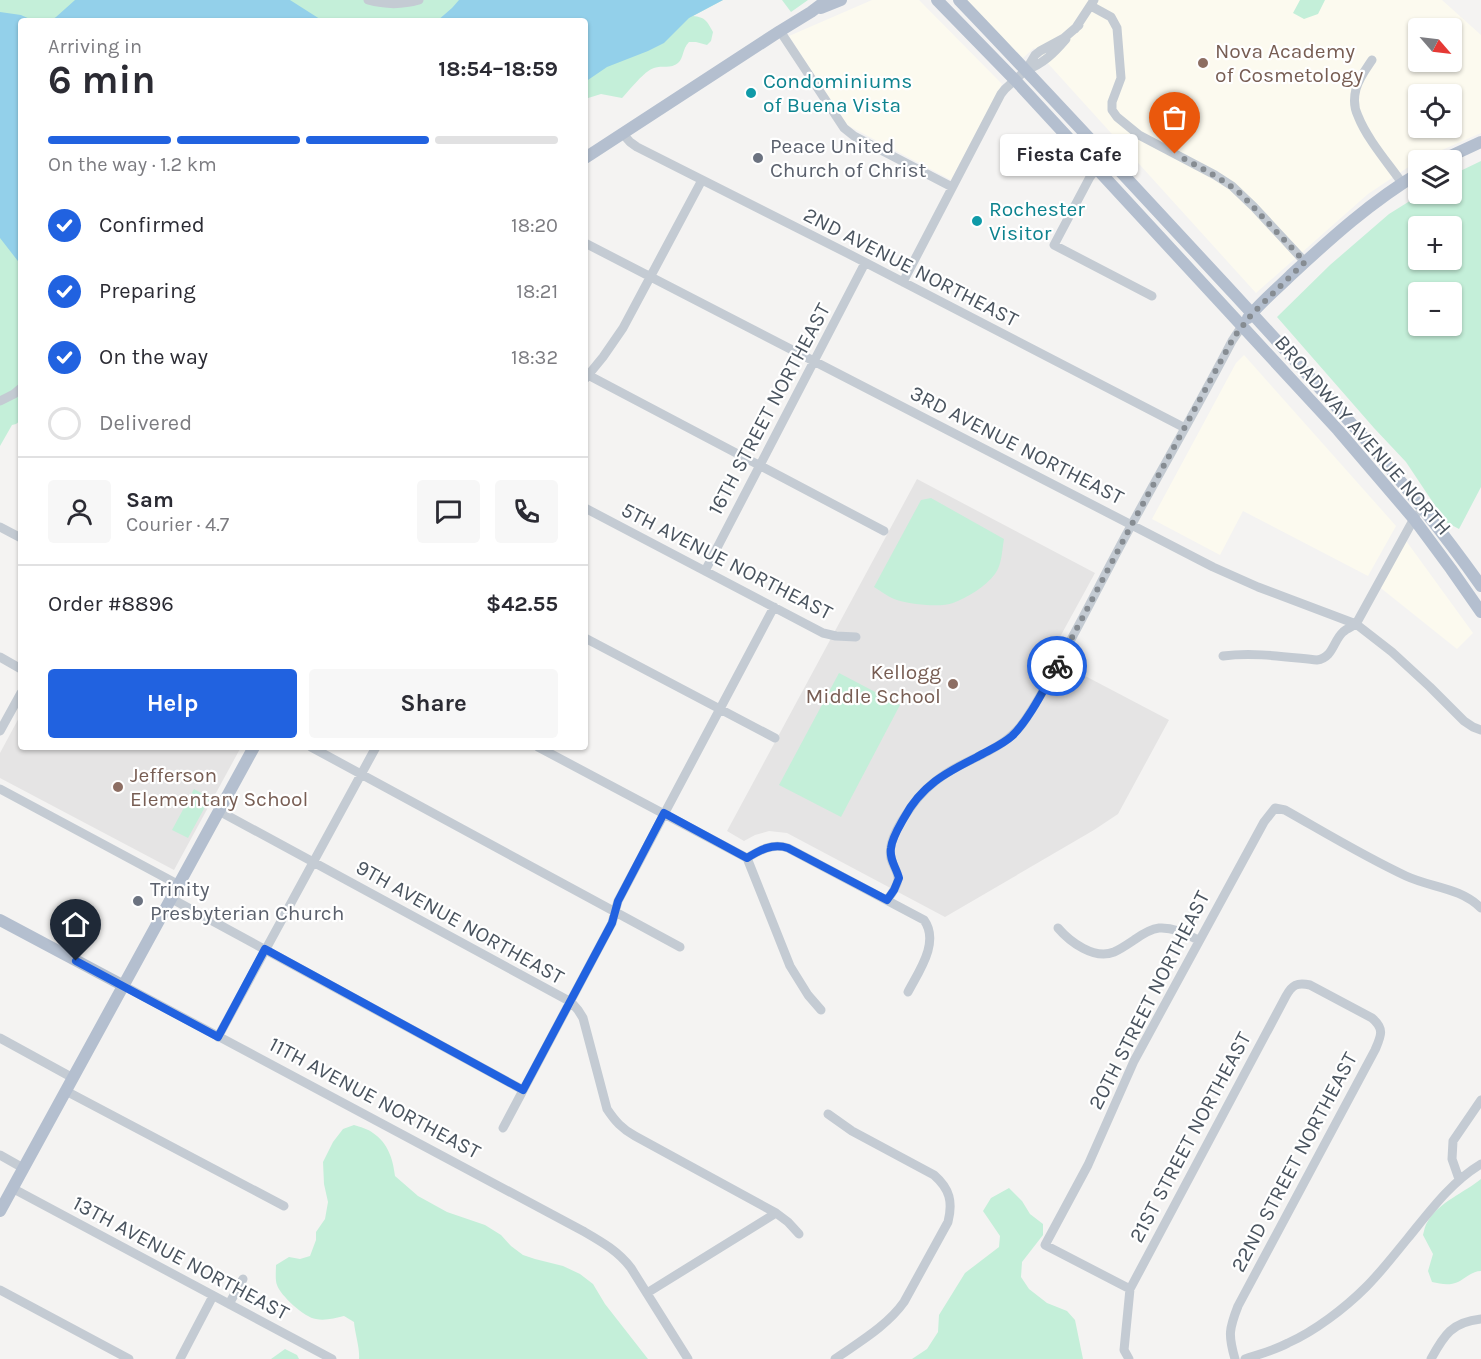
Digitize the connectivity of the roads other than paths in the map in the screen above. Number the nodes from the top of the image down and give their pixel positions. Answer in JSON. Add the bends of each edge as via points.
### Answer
{"nodes":[{"id":1,"x":368,"y":0,"type":"edge"},
{"id":2,"x":419,"y":0,"type":"edge"},
{"id":3,"x":827,"y":0,"type":"edge"},
{"id":4,"x":841,"y":0,"type":"edge"},
{"id":5,"x":937,"y":0,"type":"edge"},
{"id":6,"x":959,"y":0,"type":"edge"},
{"id":7,"x":1092,"y":3,"type":"edge"},
{"id":8,"x":811,"y":12,"type":"junction"},
{"id":9,"x":1079,"y":25,"type":"junction"},
{"id":10,"x":780,"y":31,"type":"junction"},
{"id":11,"x":1372,"y":60,"type":"dead end"},
{"id":12,"x":1026,"y":70,"type":"junction"},
{"id":13,"x":1014,"y":80,"type":"junction"},
{"id":14,"x":623,"y":134,"type":"junction"},
{"id":15,"x":1481,"y":142,"type":"edge"},
{"id":16,"x":1462,"y":151,"type":"edge"},
{"id":17,"x":588,"y":156,"type":"edge"},
{"id":18,"x":1108,"y":159,"type":"junction"},
{"id":19,"x":1097,"y":168,"type":"junction"},
{"id":20,"x":1408,"y":179,"type":"edge"},
{"id":21,"x":702,"y":180,"type":"junction"},
{"id":22,"x":1402,"y":183,"type":"junction"},
{"id":23,"x":952,"y":187,"type":"junction"},
{"id":24,"x":588,"y":245,"type":"edge"},
{"id":25,"x":1305,"y":262,"type":"junction"},
{"id":26,"x":865,"y":263,"type":"junction"},
{"id":27,"x":650,"y":277,"type":"junction"},
{"id":28,"x":903,"y":282,"type":"junction"},
{"id":29,"x":1152,"y":296,"type":"dead end"},
{"id":30,"x":1252,"y":314,"type":"junction"},
{"id":31,"x":1242,"y":326,"type":"junction"},
{"id":32,"x":815,"y":361,"type":"junction"},
{"id":33,"x":588,"y":376,"type":"edge"},
{"id":34,"x":588,"y":378,"type":"edge"},
{"id":35,"x":18,"y":391,"type":"edge"},
{"id":36,"x":0,"y":400,"type":"edge"},
{"id":37,"x":1185,"y":428,"type":"junction"},
{"id":38,"x":760,"y":465,"type":"junction"},
{"id":39,"x":1421,"y":506,"type":"junction"},
{"id":40,"x":588,"y":510,"type":"edge"},
{"id":41,"x":1414,"y":519,"type":"junction"},
{"id":42,"x":1132,"y":524,"type":"junction"},
{"id":43,"x":0,"y":526,"type":"edge"},
{"id":44,"x":884,"y":531,"type":"dead end"},
{"id":45,"x":18,"y":536,"type":"edge"},
{"id":46,"x":705,"y":571,"type":"junction"},
{"id":47,"x":1481,"y":586,"type":"edge"},
{"id":48,"x":774,"y":607,"type":"junction"},
{"id":49,"x":1481,"y":612,"type":"edge"},
{"id":50,"x":1356,"y":624,"type":"junction"},
{"id":51,"x":856,"y":637,"type":"dead end"},
{"id":52,"x":588,"y":640,"type":"edge"},
{"id":53,"x":1224,"y":656,"type":"dead end"},
{"id":54,"x":0,"y":657,"type":"edge"},
{"id":55,"x":18,"y":667,"type":"edge"},
{"id":56,"x":18,"y":698,"type":"edge"},
{"id":57,"x":720,"y":708,"type":"junction"},
{"id":58,"x":1481,"y":729,"type":"edge"},
{"id":59,"x":0,"y":731,"type":"edge"},
{"id":60,"x":775,"y":738,"type":"dead end"},
{"id":61,"x":252,"y":750,"type":"edge"},
{"id":62,"x":316,"y":750,"type":"edge"},
{"id":63,"x":374,"y":750,"type":"edge"},
{"id":64,"x":544,"y":750,"type":"edge"},
{"id":65,"x":361,"y":775,"type":"junction"},
{"id":66,"x":0,"y":789,"type":"edge"},
{"id":67,"x":219,"y":811,"type":"junction"},
{"id":68,"x":664,"y":813,"type":"junction"},
{"id":69,"x":747,"y":858,"type":"junction"},
{"id":70,"x":313,"y":862,"type":"junction"},
{"id":71,"x":179,"y":885,"type":"junction"},
{"id":72,"x":172,"y":898,"type":"junction"},
{"id":73,"x":887,"y":900,"type":"junction"},
{"id":74,"x":1481,"y":908,"type":"edge"},
{"id":75,"x":615,"y":913,"type":"junction"},
{"id":76,"x":0,"y":920,"type":"edge"},
{"id":77,"x":1058,"y":928,"type":"dead end"},
{"id":78,"x":1198,"y":940,"type":"junction"},
{"id":79,"x":680,"y":947,"type":"dead end"},
{"id":80,"x":265,"y":949,"type":"junction"},
{"id":81,"x":124,"y":986,"type":"junction"},
{"id":82,"x":908,"y":992,"type":"dead end"},
{"id":83,"x":1341,"y":1001,"type":"joint"},
{"id":84,"x":571,"y":1002,"type":"junction"},
{"id":85,"x":821,"y":1010,"type":"dead end"},
{"id":86,"x":218,"y":1037,"type":"junction"},
{"id":87,"x":0,"y":1038,"type":"edge"},
{"id":88,"x":73,"y":1078,"type":"junction"},
{"id":89,"x":523,"y":1090,"type":"junction"},
{"id":90,"x":66,"y":1091,"type":"junction"},
{"id":91,"x":1481,"y":1100,"type":"edge"},
{"id":92,"x":828,"y":1114,"type":"dead end"},
{"id":93,"x":502,"y":1128,"type":"dead end"},
{"id":94,"x":0,"y":1155,"type":"edge"},
{"id":95,"x":1481,"y":1164,"type":"edge"},
{"id":96,"x":23,"y":1167,"type":"junction"},
{"id":97,"x":1459,"y":1179,"type":"junction"},
{"id":98,"x":12,"y":1188,"type":"junction"},
{"id":99,"x":284,"y":1206,"type":"dead end"},
{"id":100,"x":0,"y":1211,"type":"edge"},
{"id":101,"x":776,"y":1213,"type":"junction"},
{"id":102,"x":799,"y":1234,"type":"dead end"},
{"id":103,"x":243,"y":1279,"type":"dead end"},
{"id":104,"x":1130,"y":1289,"type":"junction"},
{"id":105,"x":0,"y":1290,"type":"edge"},
{"id":106,"x":647,"y":1293,"type":"junction"},
{"id":107,"x":213,"y":1296,"type":"junction"},
{"id":108,"x":229,"y":1304,"type":"junction"},
{"id":109,"x":1481,"y":1319,"type":"edge"},
{"id":110,"x":129,"y":1359,"type":"edge"},
{"id":111,"x":180,"y":1359,"type":"edge"},
{"id":112,"x":332,"y":1359,"type":"edge"},
{"id":113,"x":688,"y":1359,"type":"edge"},
{"id":114,"x":835,"y":1359,"type":"edge"},
{"id":115,"x":1129,"y":1359,"type":"edge"},
{"id":116,"x":1235,"y":1359,"type":"edge"},
{"id":117,"x":1245,"y":1359,"type":"edge"},
{"id":118,"x":1431,"y":1359,"type":"edge"}],
"edges":[{"from":1,"to":2,"type":"street","via":[[391,4]]},
{"from":3,"to":8,"type":"main road"},
{"from":4,"to":8,"type":"main road"},
{"from":5,"to":13,"type":"main road","name":"BROADWAY AVENUE NORTH"},
{"from":6,"to":12,"type":"main road","name":"BROADWAY AVENUE NORTH"},
{"from":7,"to":9,"type":"street"},
{"from":7,"to":25,"type":"street","via":[[1117,28],[1120,78],[1112,102],[1116,117],[1139,135],[1232,186]]},
{"from":8,"to":10,"type":"main road"},
{"from":9,"to":12,"type":"street","via":[[1039,65]]},
{"from":9,"to":12,"type":"street","via":[[1035,55]]},
{"from":10,"to":14,"type":"main road"},
{"from":10,"to":23,"type":"street","via":[[844,128]]},
{"from":11,"to":22,"type":"street","via":[[1356,90],[1357,114]]},
{"from":12,"to":13,"type":"street"},
{"from":12,"to":18,"type":"main road","name":"BROADWAY AVENUE NORTH"},
{"from":13,"to":19,"type":"main road","name":"BROADWAY AVENUE NORTH"},
{"from":13,"to":23,"type":"street","via":[[1001,94]]},
{"from":14,"to":17,"type":"main road"},
{"from":14,"to":21,"type":"street","name":"2ND AVENUE NORTHEAST","via":[[637,147]]},
{"from":15,"to":16,"type":"main road"},
{"from":18,"to":19,"type":"street"},
{"from":18,"to":30,"type":"main road","name":"BROADWAY AVENUE NORTH"},
{"from":19,"to":29,"type":"street","via":[[1054,245]]},
{"from":19,"to":31,"type":"main road","name":"BROADWAY AVENUE NORTH"},
{"from":20,"to":22,"type":"main road"},
{"from":21,"to":26,"type":"street","name":"2ND AVENUE NORTHEAST"},
{"from":21,"to":27,"type":"street"},
{"from":22,"to":25,"type":"main road","via":[[1353,219]]},
{"from":23,"to":28,"type":"street"},
{"from":24,"to":27,"type":"street","name":"3RD AVENUE NORTHEAST"},
{"from":25,"to":30,"type":"main road"},
{"from":26,"to":28,"type":"street","name":"2ND AVENUE NORTHEAST"},
{"from":26,"to":32,"type":"street","name":"16TH STREET NORTHEAST"},
{"from":27,"to":32,"type":"street","name":"3RD AVENUE NORTHEAST"},
{"from":27,"to":33,"type":"street","via":[[613,343]]},
{"from":28,"to":37,"type":"street","name":"2ND AVENUE NORTHEAST"},
{"from":30,"to":31,"type":"main road"},
{"from":30,"to":39,"type":"main road","name":"BROADWAY AVENUE NORTH"},
{"from":31,"to":37,"type":"street"},
{"from":31,"to":41,"type":"main road","name":"BROADWAY AVENUE NORTH"},
{"from":32,"to":38,"type":"street","name":"16TH STREET NORTHEAST"},
{"from":32,"to":42,"type":"street","name":"3RD AVENUE NORTHEAST"},
{"from":34,"to":38,"type":"street"},
{"from":35,"to":36,"type":"street"},
{"from":37,"to":42,"type":"street"},
{"from":38,"to":44,"type":"street"},
{"from":38,"to":46,"type":"street","name":"16TH STREET NORTHEAST"},
{"from":39,"to":41,"type":"street"},
{"from":39,"to":47,"type":"main road","name":"BROADWAY AVENUE NORTH"},
{"from":40,"to":46,"type":"street","name":"5TH AVENUE NORTHEAST"},
{"from":41,"to":49,"type":"main road","name":"BROADWAY AVENUE NORTH"},
{"from":41,"to":50,"type":"street"},
{"from":42,"to":50,"type":"street","name":"3RD AVENUE NORTHEAST","via":[[1258,588]]},
{"from":42,"to":73,"type":"street","via":[[1022,724],[1000,745],[957,767],[921,792],[907,812],[891,847],[892,863],[899,878]]},
{"from":43,"to":45,"type":"street"},
{"from":46,"to":48,"type":"street","name":"5TH AVENUE NORTHEAST"},
{"from":48,"to":51,"type":"street","name":"5TH AVENUE NORTHEAST","via":[[824,633]]},
{"from":48,"to":57,"type":"street"},
{"from":50,"to":53,"type":"street","via":[[1340,634],[1322,660]]},
{"from":50,"to":58,"type":"street","name":"3RD AVENUE NORTHEAST","via":[[1464,721]]},
{"from":52,"to":57,"type":"street"},
{"from":54,"to":55,"type":"street"},
{"from":56,"to":59,"type":"street"},
{"from":57,"to":60,"type":"street"},
{"from":57,"to":68,"type":"street"},
{"from":61,"to":67,"type":"main road"},
{"from":62,"to":65,"type":"street"},
{"from":63,"to":65,"type":"street"},
{"from":64,"to":68,"type":"street"},
{"from":65,"to":70,"type":"street"},
{"from":65,"to":75,"type":"street"},
{"from":66,"to":71,"type":"street"},
{"from":67,"to":70,"type":"street","name":"9TH AVENUE NORTHEAST"},
{"from":67,"to":71,"type":"main road"},
{"from":68,"to":69,"type":"street"},
{"from":68,"to":75,"type":"street"},
{"from":69,"to":73,"type":"street","via":[[763,849],[782,846]]},
{"from":69,"to":85,"type":"street","via":[[790,966]]},
{"from":70,"to":80,"type":"street"},
{"from":70,"to":84,"type":"street","name":"9TH AVENUE NORTHEAST"},
{"from":71,"to":72,"type":"main road"},
{"from":72,"to":80,"type":"street"},
{"from":72,"to":81,"type":"main road"},
{"from":73,"to":82,"type":"street","via":[[924,920],[929,932],[925,958]]},
{"from":74,"to":78,"type":"street","name":"20TH STREET NORTHEAST","via":[[1466,896],[1408,877],[1275,808]]},
{"from":75,"to":79,"type":"street"},
{"from":75,"to":84,"type":"street"},
{"from":76,"to":81,"type":"main road","name":"11TH AVENUE NORTHEAST"},
{"from":77,"to":78,"type":"street","via":[[1069,940],[1106,954],[1156,928],[1180,931]]},
{"from":78,"to":104,"type":"street","name":"20TH STREET NORTHEAST","via":[[1045,1245]]},
{"from":80,"to":86,"type":"street"},
{"from":80,"to":89,"type":"street"},
{"from":81,"to":86,"type":"street","name":"11TH AVENUE NORTHEAST"},
{"from":81,"to":88,"type":"main road"},
{"from":83,"to":104,"type":"street","name":"21ST STREET NORTHEAST","via":[[1301,983],[1289,990]]},
{"from":83,"to":116,"type":"street","name":"22ND STREET NORTHEAST","via":[[1378,1023],[1380,1039],[1238,1306],[1230,1328]]},
{"from":84,"to":89,"type":"street"},
{"from":84,"to":101,"type":"street","name":"9TH AVENUE NORTHEAST","via":[[583,1018],[607,1109],[615,1121]]},
{"from":86,"to":106,"type":"street","name":"11TH AVENUE NORTHEAST","via":[[599,1240],[623,1258]]},
{"from":87,"to":88,"type":"street"},
{"from":88,"to":90,"type":"main road"},
{"from":89,"to":93,"type":"street"},
{"from":90,"to":96,"type":"main road"},
{"from":90,"to":99,"type":"street"},
{"from":91,"to":97,"type":"street","via":[[1453,1141],[1452,1159]]},
{"from":92,"to":114,"type":"street","via":[[934,1175],[943,1182],[951,1201],[948,1222],[904,1302],[890,1320]]},
{"from":94,"to":96,"type":"street"},
{"from":95,"to":97,"type":"street"},
{"from":96,"to":98,"type":"main road"},
{"from":97,"to":117,"type":"street","via":[[1349,1302],[1290,1343]]},
{"from":98,"to":100,"type":"main road"},
{"from":98,"to":107,"type":"street","name":"13TH AVENUE NORTHEAST"},
{"from":101,"to":102,"type":"street","name":"9TH AVENUE NORTHEAST"},
{"from":101,"to":106,"type":"street"},
{"from":103,"to":108,"type":"street"},
{"from":104,"to":115,"type":"street","name":"21ST STREET NORTHEAST","via":[[1124,1350]]},
{"from":105,"to":110,"type":"street"},
{"from":106,"to":113,"type":"street","name":"11TH AVENUE NORTHEAST"},
{"from":107,"to":108,"type":"street","name":"13TH AVENUE NORTHEAST"},
{"from":107,"to":111,"type":"street"},
{"from":108,"to":112,"type":"street","name":"13TH AVENUE NORTHEAST"},
{"from":109,"to":118,"type":"street","via":[[1458,1324],[1441,1341]]}]}
